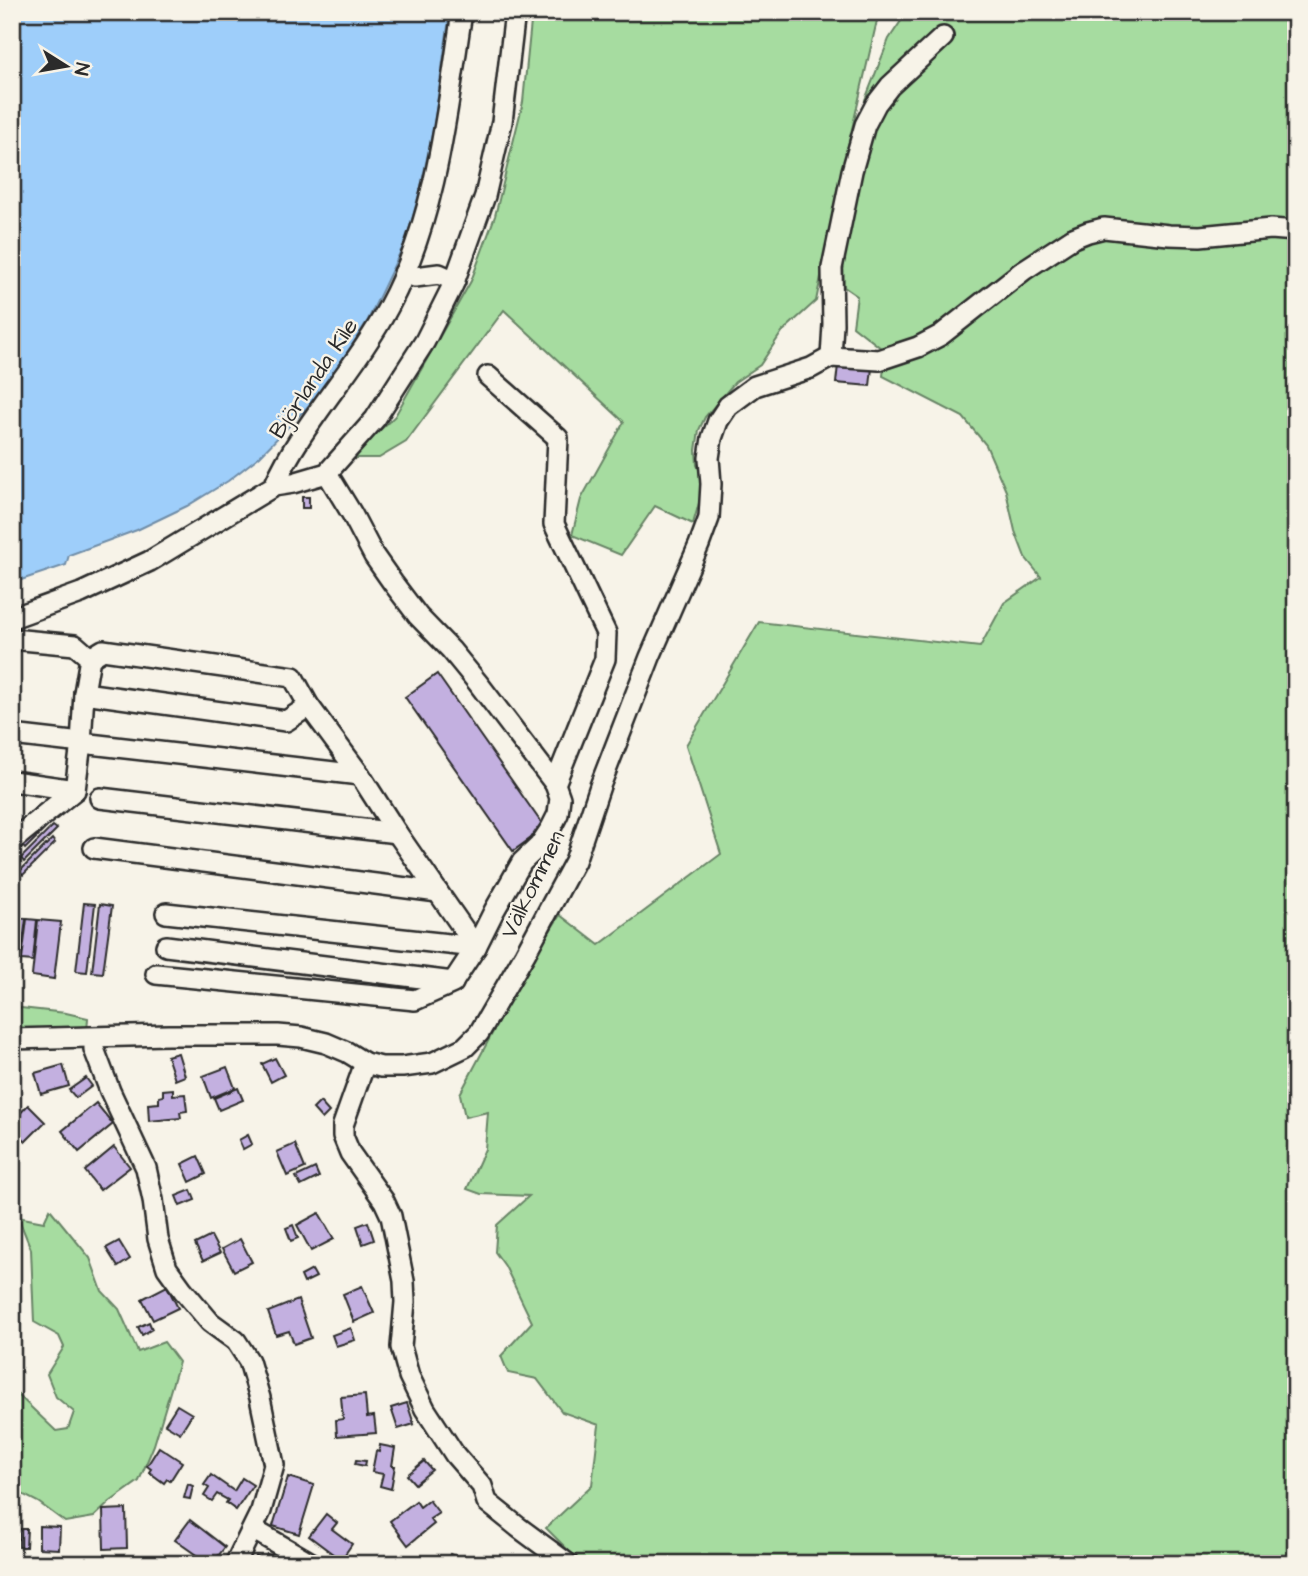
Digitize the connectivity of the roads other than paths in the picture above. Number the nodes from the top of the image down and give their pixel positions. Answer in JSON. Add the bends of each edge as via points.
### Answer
{"nodes":[{"id":1,"x":462,"y":12,"type":"edge"},
{"id":2,"x":515,"y":12,"type":"edge"},
{"id":3,"x":943,"y":37,"type":"dead end"},
{"id":4,"x":1296,"y":231,"type":"edge"},
{"id":5,"x":404,"y":273,"type":"junction"},
{"id":6,"x":455,"y":281,"type":"junction"},
{"id":7,"x":831,"y":357,"type":"junction"},
{"id":8,"x":488,"y":376,"type":"dead end"},
{"id":9,"x":327,"y":474,"type":"junction"},
{"id":10,"x":274,"y":486,"type":"junction"},
{"id":11,"x":12,"y":618,"type":"edge"},
{"id":12,"x":12,"y":639,"type":"edge"},
{"id":13,"x":90,"y":658,"type":"junction"},
{"id":14,"x":84,"y":693,"type":"junction"},
{"id":15,"x":309,"y":706,"type":"junction"},
{"id":16,"x":12,"y":735,"type":"edge"},
{"id":17,"x":81,"y":743,"type":"junction"},
{"id":18,"x":360,"y":775,"type":"junction"},
{"id":19,"x":12,"y":781,"type":"edge"},
{"id":20,"x":555,"y":784,"type":"junction"},
{"id":21,"x":75,"y":790,"type":"junction"},
{"id":22,"x":100,"y":798,"type":"dead end"},
{"id":23,"x":397,"y":833,"type":"junction"},
{"id":24,"x":12,"y":841,"type":"edge"},
{"id":25,"x":94,"y":848,"type":"dead end"},
{"id":26,"x":438,"y":892,"type":"junction"},
{"id":27,"x":166,"y":913,"type":"dead end"},
{"id":28,"x":166,"y":946,"type":"dead end"},
{"id":29,"x":476,"y":947,"type":"junction"},
{"id":30,"x":156,"y":974,"type":"dead end"},
{"id":31,"x":453,"y":982,"type":"junction"},
{"id":32,"x":94,"y":1038,"type":"junction"},
{"id":33,"x":12,"y":1039,"type":"edge"},
{"id":34,"x":365,"y":1063,"type":"junction"},
{"id":35,"x":254,"y":1530,"type":"junction"},
{"id":36,"x":236,"y":1564,"type":"edge"},
{"id":37,"x":313,"y":1564,"type":"edge"},
{"id":38,"x":568,"y":1564,"type":"edge"}],
"edges":[{"from":1,"to":5,"type":"street","name":"Björlanda Kile","via":[[431,192]]},
{"from":2,"to":6,"type":"street","via":[[502,122],[488,184]]},
{"from":3,"to":7,"type":"street","via":[[890,86],[865,125],[832,268]]},
{"from":4,"to":7,"type":"street","via":[[1200,236],[1104,228],[1088,232],[1024,270],[928,342],[879,360]]},
{"from":5,"to":6,"type":"street","via":[[415,277],[439,274]]},
{"from":5,"to":10,"type":"street","name":"Björlanda Kile","via":[[364,351],[295,447]]},
{"from":6,"to":9,"type":"street","via":[[425,341],[375,419]]},
{"from":7,"to":34,"type":"street","name":"Välkommen","via":[[755,386],[728,406],[718,421],[709,458],[709,517],[699,545],[650,657],[575,861],[479,1033],[465,1047],[432,1063],[402,1067]]},
{"from":8,"to":20,"type":"street","via":[[558,438],[554,524],[606,633],[605,659]]},
{"from":9,"to":10,"type":"street"},
{"from":9,"to":20,"type":"street","via":[[393,583],[478,682]]},
{"from":10,"to":11,"type":"street","via":[[150,561]]},
{"from":12,"to":13,"type":"street","via":[[75,645]]},
{"from":13,"to":14,"type":"street"},
{"from":13,"to":15,"type":"street","via":[[103,650],[293,677]]},
{"from":14,"to":15,"type":"street","via":[[286,721]]},
{"from":14,"to":17,"type":"street"},
{"from":15,"to":18,"type":"street"},
{"from":16,"to":17,"type":"street"},
{"from":17,"to":18,"type":"street"},
{"from":17,"to":21,"type":"street"},
{"from":18,"to":23,"type":"street"},
{"from":19,"to":21,"type":"street"},
{"from":20,"to":29,"type":"street","via":[[560,798],[558,814],[539,846],[522,862]]},
{"from":21,"to":24,"type":"street"},
{"from":22,"to":23,"type":"street"},
{"from":23,"to":26,"type":"street"},
{"from":25,"to":26,"type":"street"},
{"from":26,"to":29,"type":"street"},
{"from":27,"to":29,"type":"street"},
{"from":28,"to":31,"type":"street"},
{"from":29,"to":31,"type":"street"},
{"from":30,"to":31,"type":"street","via":[[415,1000]]},
{"from":32,"to":33,"type":"street","name":"Välkommen"},
{"from":32,"to":34,"type":"street","name":"Välkommen","via":[[301,1037]]},
{"from":32,"to":35,"type":"street","via":[[110,1091],[146,1168],[167,1268],[249,1361],[274,1465]]},
{"from":34,"to":38,"type":"street","via":[[343,1136],[391,1216],[404,1281],[401,1347],[409,1376],[455,1455],[482,1486],[487,1502]]},
{"from":35,"to":36,"type":"street"},
{"from":35,"to":37,"type":"street"}]}
